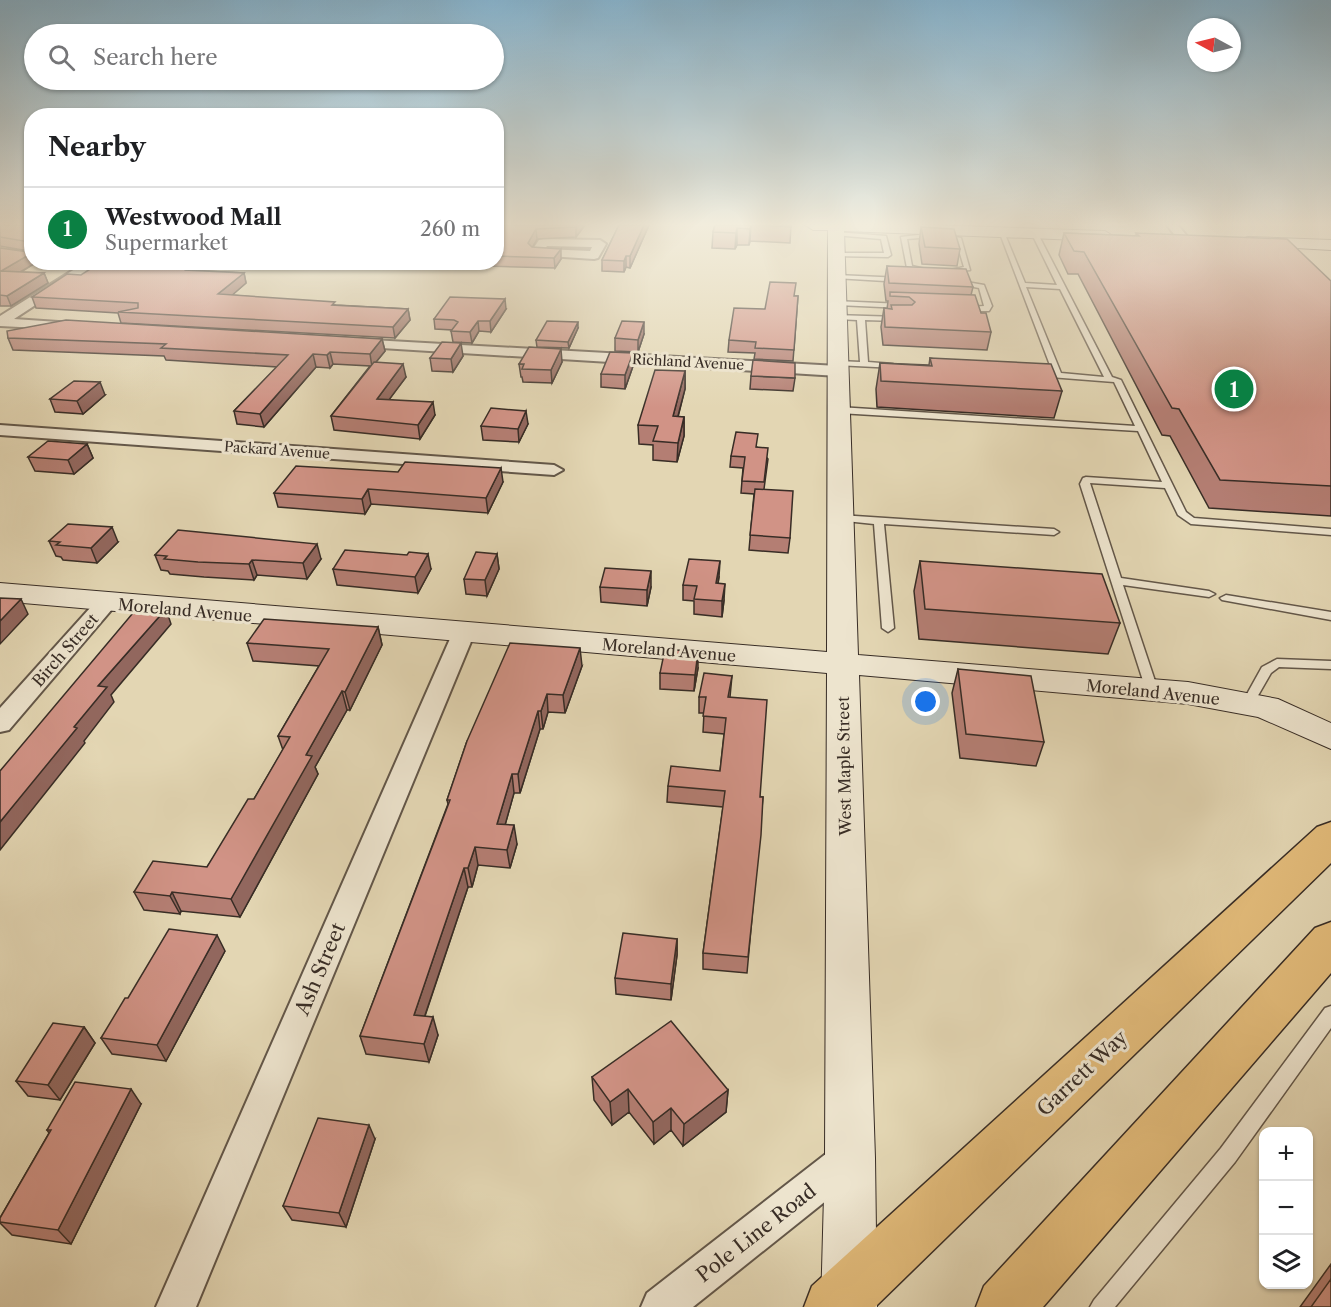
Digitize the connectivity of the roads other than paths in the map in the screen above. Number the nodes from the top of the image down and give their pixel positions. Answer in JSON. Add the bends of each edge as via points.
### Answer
{"nodes":[{"id":1,"x":57,"y":286,"type":"edge"},
{"id":2,"x":835,"y":286,"type":"edge"},
{"id":3,"x":979,"y":286,"type":"edge"},
{"id":4,"x":1022,"y":286,"type":"edge"},
{"id":5,"x":1043,"y":286,"type":"edge"},
{"id":6,"x":1064,"y":287,"type":"joint"},
{"id":7,"x":908,"y":306,"type":"edge"},
{"id":8,"x":955,"y":308,"type":"edge"},
{"id":9,"x":837,"y":310,"type":"junction"},
{"id":10,"x":861,"y":318,"type":"junction"},
{"id":11,"x":906,"y":320,"type":"edge"},
{"id":12,"x":0,"y":322,"type":"edge"},
{"id":13,"x":84,"y":327,"type":"edge"},
{"id":14,"x":335,"y":342,"type":"edge"},
{"id":15,"x":864,"y":364,"type":"junction"},
{"id":16,"x":898,"y":366,"type":"edge"},
{"id":17,"x":838,"y":367,"type":"junction"},
{"id":18,"x":1035,"y":373,"type":"edge"},
{"id":19,"x":1058,"y":375,"type":"junction"},
{"id":20,"x":1108,"y":377,"type":"junction"},
{"id":21,"x":838,"y":410,"type":"junction"},
{"id":22,"x":0,"y":429,"type":"edge"},
{"id":23,"x":1141,"y":429,"type":"junction"},
{"id":24,"x":554,"y":470,"type":"dead end"},
{"id":25,"x":1167,"y":485,"type":"junction"},
{"id":26,"x":840,"y":518,"type":"junction"},
{"id":27,"x":879,"y":521,"type":"junction"},
{"id":28,"x":1054,"y":532,"type":"dead end"},
{"id":29,"x":1331,"y":532,"type":"edge"},
{"id":30,"x":1117,"y":581,"type":"junction"},
{"id":31,"x":0,"y":592,"type":"edge"},
{"id":32,"x":1209,"y":594,"type":"dead end"},
{"id":33,"x":1226,"y":598,"type":"dead end"},
{"id":34,"x":106,"y":603,"type":"junction"},
{"id":35,"x":1331,"y":616,"type":"edge"},
{"id":36,"x":888,"y":628,"type":"dead end"},
{"id":37,"x":464,"y":632,"type":"junction"},
{"id":38,"x":843,"y":664,"type":"junction"},
{"id":39,"x":1331,"y":665,"type":"edge"},
{"id":40,"x":1152,"y":690,"type":"junction"},
{"id":41,"x":1248,"y":703,"type":"junction"},
{"id":42,"x":0,"y":723,"type":"edge"},
{"id":43,"x":1331,"y":737,"type":"edge"},
{"id":44,"x":1331,"y":838,"type":"edge"},
{"id":45,"x":1331,"y":941,"type":"edge"},
{"id":46,"x":1331,"y":1014,"type":"edge"},
{"id":47,"x":850,"y":1158,"type":"junction"},
{"id":48,"x":844,"y":1302,"type":"edge"},
{"id":49,"x":176,"y":1307,"type":"edge"},
{"id":50,"x":662,"y":1307,"type":"edge"},
{"id":51,"x":1005,"y":1307,"type":"edge"},
{"id":52,"x":1101,"y":1307,"type":"edge"}],
"edges":[{"from":1,"to":12,"type":"street"},
{"from":2,"to":9,"type":"street","name":"West Maple Street"},
{"from":3,"to":8,"type":"lane","via":[[986,309]]},
{"from":4,"to":19,"type":"lane"},
{"from":5,"to":6,"type":"lane"},
{"from":6,"to":20,"type":"lane"},
{"from":7,"to":9,"type":"lane"},
{"from":9,"to":10,"type":"lane"},
{"from":9,"to":17,"type":"street","name":"West Maple Street"},
{"from":10,"to":11,"type":"lane"},
{"from":10,"to":15,"type":"lane"},
{"from":12,"to":13,"type":"street"},
{"from":14,"to":17,"type":"street","name":"Richland Avenue"},
{"from":15,"to":16,"type":"lane"},
{"from":15,"to":17,"type":"lane"},
{"from":17,"to":21,"type":"street","name":"West Maple Street"},
{"from":18,"to":19,"type":"lane"},
{"from":19,"to":20,"type":"lane"},
{"from":20,"to":23,"type":"lane","via":[[1117,380]]},
{"from":21,"to":23,"type":"lane"},
{"from":21,"to":26,"type":"street","name":"West Maple Street"},
{"from":22,"to":24,"type":"street","name":"Packard Avenue"},
{"from":23,"to":25,"type":"lane"},
{"from":25,"to":29,"type":"lane","via":[[1182,513],[1191,521]]},
{"from":25,"to":30,"type":"lane","via":[[1086,480]]},
{"from":26,"to":27,"type":"lane"},
{"from":26,"to":38,"type":"street","name":"West Maple Street"},
{"from":27,"to":28,"type":"lane"},
{"from":27,"to":36,"type":"lane"},
{"from":30,"to":32,"type":"lane"},
{"from":30,"to":40,"type":"lane"},
{"from":31,"to":34,"type":"street","name":"Moreland Avenue"},
{"from":33,"to":35,"type":"lane"},
{"from":34,"to":37,"type":"street","name":"Moreland Avenue"},
{"from":34,"to":42,"type":"street","name":"Birch Street"},
{"from":37,"to":38,"type":"street","name":"Moreland Avenue"},
{"from":37,"to":49,"type":"street","name":"Ash Street"},
{"from":38,"to":40,"type":"street","name":"Moreland Avenue"},
{"from":38,"to":47,"type":"street","name":"West Maple Street"},
{"from":39,"to":41,"type":"lane","via":[[1277,663],[1266,670]]},
{"from":40,"to":41,"type":"street","name":"Moreland Avenue"},
{"from":41,"to":43,"type":"street","name":"Moreland Avenue","via":[[1266,707]]},
{"from":44,"to":48,"type":"main road","name":"Garrett Way"},
{"from":45,"to":51,"type":"main road"},
{"from":46,"to":52,"type":"lane","via":[[1228,1155]]},
{"from":47,"to":48,"type":"street","name":"West Maple Street"},
{"from":47,"to":50,"type":"street","name":"Pole Line Road"}]}
